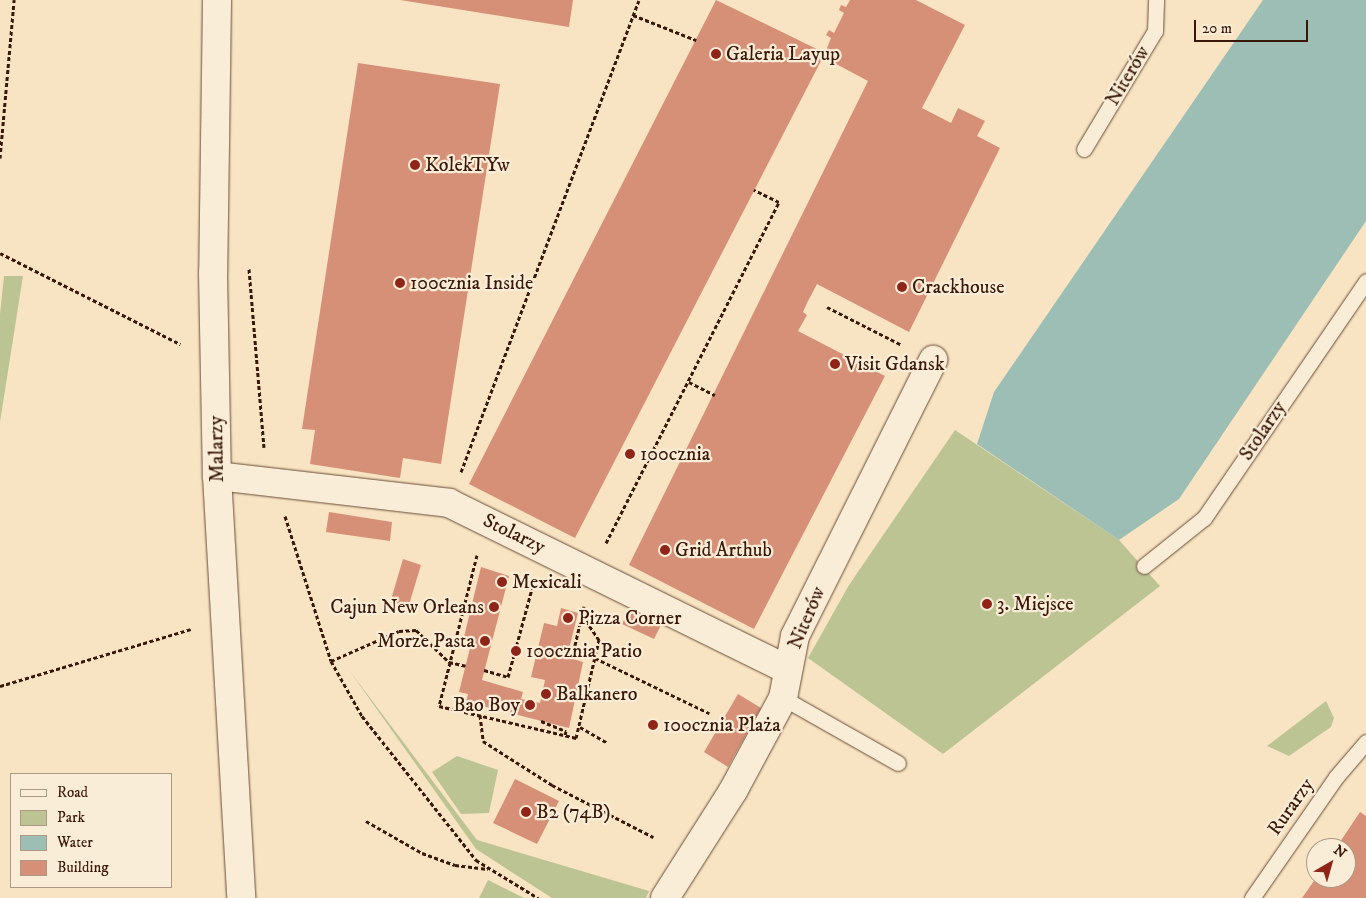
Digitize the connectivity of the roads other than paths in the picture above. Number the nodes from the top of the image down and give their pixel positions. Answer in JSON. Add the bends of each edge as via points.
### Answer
{"nodes":[{"id":1,"x":217,"y":0,"type":"edge"},
{"id":2,"x":1156,"y":0,"type":"edge"},
{"id":3,"x":1084,"y":148,"type":"dead end"},
{"id":4,"x":1366,"y":281,"type":"edge"},
{"id":5,"x":933,"y":360,"type":"road end"},
{"id":6,"x":217,"y":476,"type":"junction"},
{"id":7,"x":1144,"y":566,"type":"dead end"},
{"id":8,"x":788,"y":669,"type":"junction"},
{"id":9,"x":783,"y":698,"type":"junction"},
{"id":10,"x":1366,"y":742,"type":"edge"},
{"id":11,"x":898,"y":762,"type":"dead end"},
{"id":12,"x":241,"y":898,"type":"edge"},
{"id":13,"x":665,"y":898,"type":"edge"},
{"id":14,"x":1252,"y":898,"type":"edge"}],
"edges":[{"from":1,"to":6,"type":"street","name":"Malarzy"},
{"from":2,"to":3,"type":"lane","name":"Niterów","via":[[1155,31]]},
{"from":4,"to":7,"type":"lane","name":"Stolarzy","via":[[1204,518]]},
{"from":5,"to":8,"type":"street","name":"Niterów","via":[[795,636]]},
{"from":6,"to":8,"type":"street","name":"Stolarzy","via":[[277,480],[449,503]]},
{"from":6,"to":12,"type":"street","name":"Malarzy"},
{"from":8,"to":9,"type":"street","name":"Niterów"},
{"from":9,"to":11,"type":"lane"},
{"from":9,"to":13,"type":"street","name":"Niterów","via":[[732,791]]},
{"from":10,"to":14,"type":"lane","name":"Rurarzy","via":[[1336,777]]}]}
